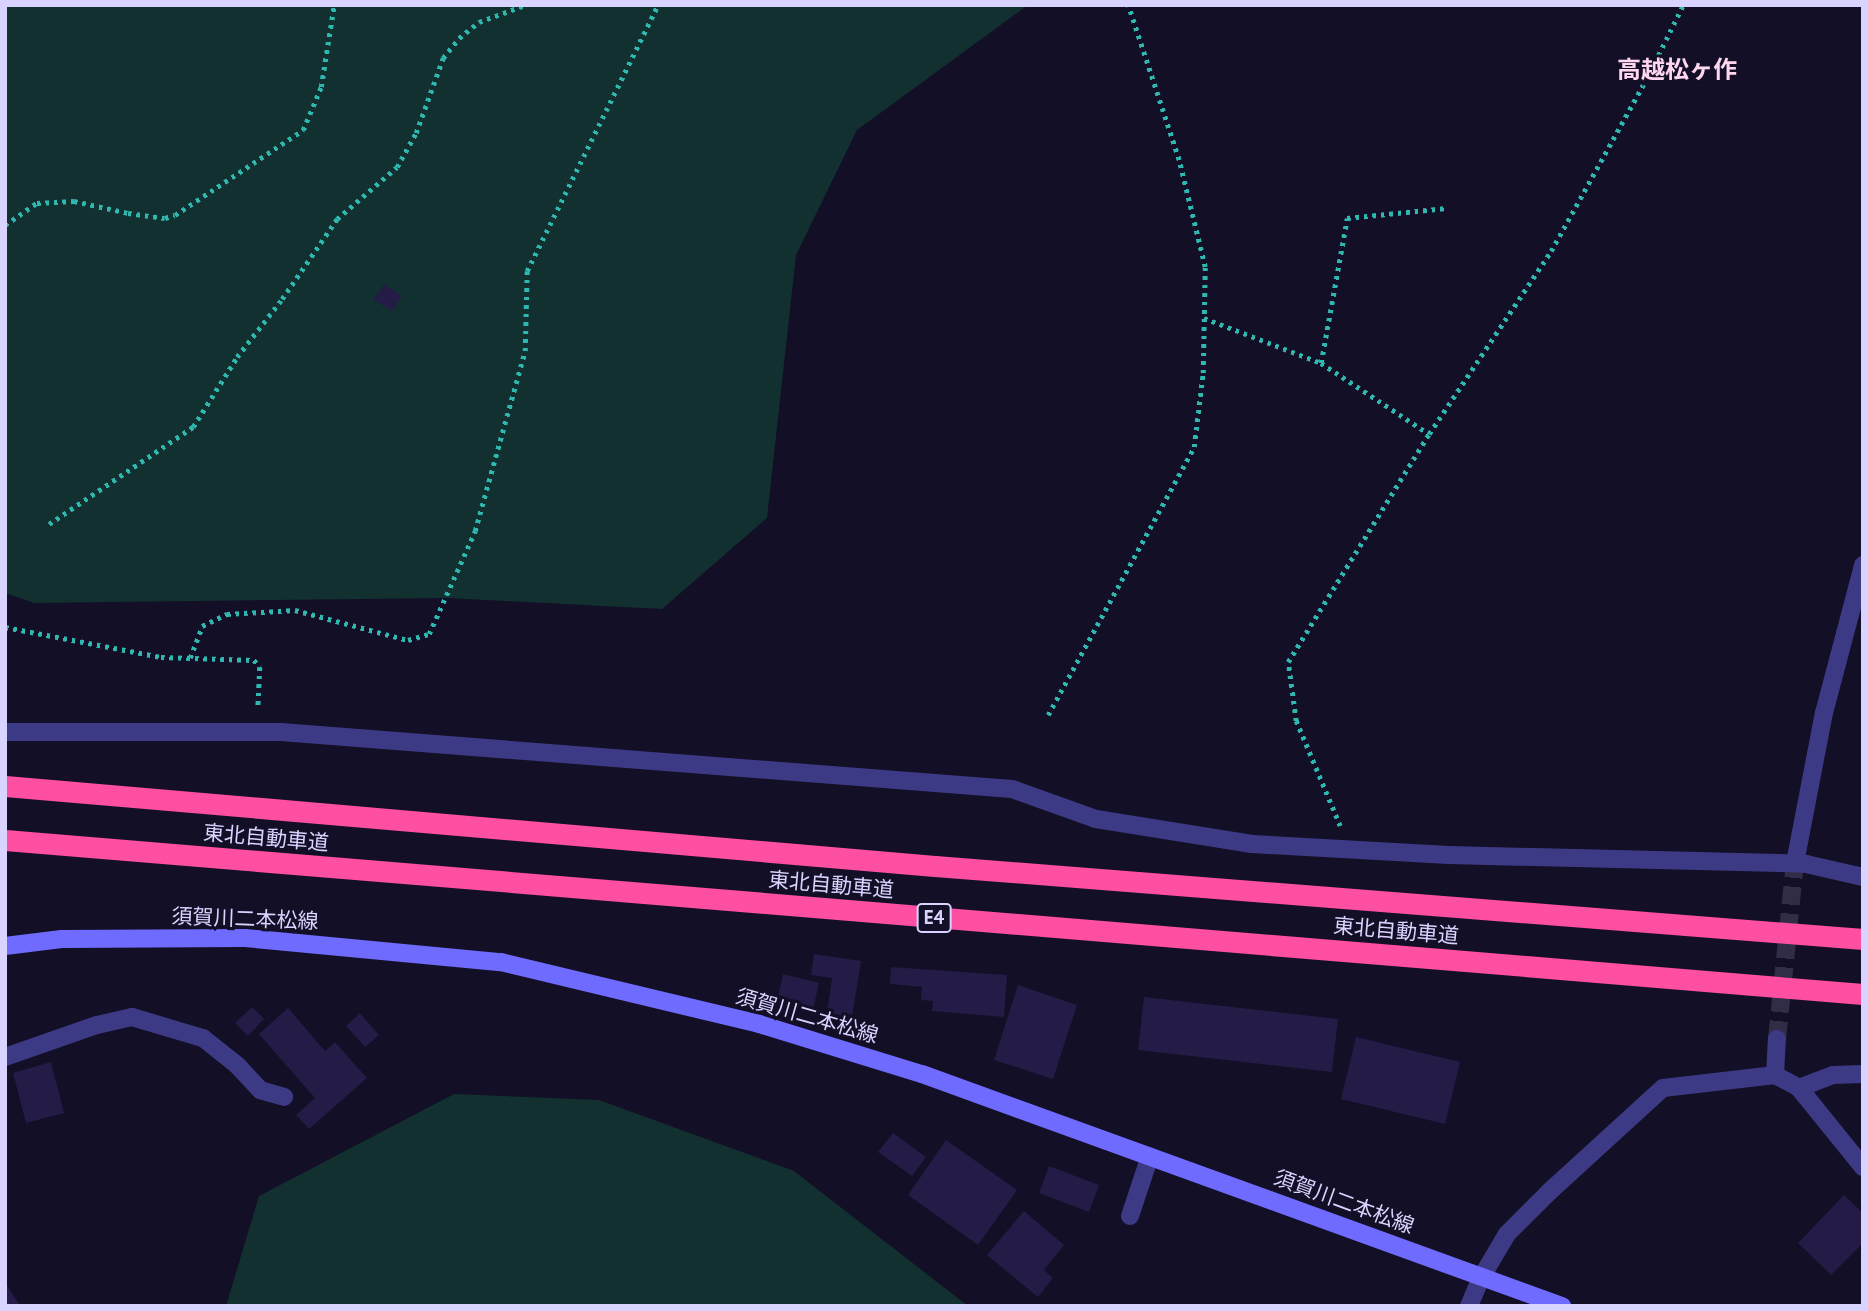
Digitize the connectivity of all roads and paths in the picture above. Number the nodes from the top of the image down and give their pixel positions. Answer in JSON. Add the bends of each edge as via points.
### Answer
{"nodes":[{"id":1,"x":334,"y":5,"type":"edge"},
{"id":2,"x":525,"y":5,"type":"edge"},
{"id":3,"x":658,"y":5,"type":"edge"},
{"id":4,"x":1128,"y":5,"type":"edge"},
{"id":5,"x":1683,"y":5,"type":"edge"},
{"id":6,"x":1447,"y":208,"type":"dead end"},
{"id":7,"x":5,"y":225,"type":"edge"},
{"id":8,"x":1204,"y":318,"type":"junction"},
{"id":9,"x":1321,"y":363,"type":"junction"},
{"id":10,"x":1429,"y":434,"type":"junction"},
{"id":11,"x":49,"y":524,"type":"dead end"},
{"id":12,"x":1863,"y":565,"type":"edge"},
{"id":13,"x":1859,"y":593,"type":"edge"},
{"id":14,"x":5,"y":627,"type":"edge"},
{"id":15,"x":190,"y":658,"type":"junction"},
{"id":16,"x":1048,"y":715,"type":"dead end"},
{"id":17,"x":256,"y":731,"type":"junction"},
{"id":18,"x":5,"y":732,"type":"edge"},
{"id":19,"x":5,"y":786,"type":"edge"},
{"id":20,"x":5,"y":840,"type":"edge"},
{"id":21,"x":1349,"y":849,"type":"junction"},
{"id":22,"x":1796,"y":863,"type":"junction"},
{"id":23,"x":1863,"y":877,"type":"edge"},
{"id":24,"x":1863,"y":939,"type":"edge"},
{"id":25,"x":5,"y":946,"type":"edge"},
{"id":26,"x":1863,"y":994,"type":"edge"},
{"id":27,"x":1777,"y":1039,"type":"tunnel mouth"},
{"id":28,"x":5,"y":1057,"type":"edge"},
{"id":29,"x":1863,"y":1074,"type":"edge"},
{"id":30,"x":1775,"y":1075,"type":"junction"},
{"id":31,"x":1799,"y":1088,"type":"junction"},
{"id":32,"x":284,"y":1097,"type":"dead end"},
{"id":33,"x":1150,"y":1156,"type":"junction"},
{"id":34,"x":1863,"y":1167,"type":"edge"},
{"id":35,"x":1130,"y":1216,"type":"dead end"},
{"id":36,"x":1481,"y":1278,"type":"junction"},
{"id":37,"x":1469,"y":1306,"type":"edge"},
{"id":38,"x":1562,"y":1306,"type":"edge"}],
"edges":[{"from":1,"to":7,"type":"path","via":[[321,87],[303,130],[175,215],[128,214],[74,201],[37,203]]},
{"from":2,"to":11,"type":"path","via":[[479,22],[443,58],[416,133],[397,167],[337,219],[237,357],[193,427]]},
{"from":3,"to":15,"type":"path","via":[[527,271],[525,351],[475,531],[429,634],[408,640],[295,610],[227,614],[202,626]]},
{"from":4,"to":8,"type":"path","via":[[1182,174],[1205,267]]},
{"from":5,"to":10,"type":"path","via":[[1551,251]]},
{"from":6,"to":9,"type":"path","via":[[1347,218]]},
{"from":8,"to":9,"type":"path"},
{"from":8,"to":16,"type":"path","via":[[1194,447]]},
{"from":9,"to":10,"type":"path"},
{"from":10,"to":21,"type":"path","via":[[1288,662],[1296,720]]},
{"from":12,"to":13,"type":"street"},
{"from":13,"to":22,"type":"street","via":[[1824,713]]},
{"from":14,"to":15,"type":"path","via":[[161,657]]},
{"from":15,"to":17,"type":"path","via":[[254,660],[260,667]]},
{"from":17,"to":18,"type":"street"},
{"from":17,"to":21,"type":"street","via":[[1012,789],[1096,819],[1149,829],[1252,845]]},
{"from":19,"to":24,"type":"highway","name":"東北自動車道"},
{"from":20,"to":26,"type":"highway","name":"東北自動車道","number":"E4"},
{"from":21,"to":22,"type":"street"},
{"from":22,"to":23,"type":"street"},
{"from":25,"to":33,"type":"main road","name":"須賀川二本松線","via":[[62,939],[245,937],[501,962],[759,1024],[922,1074]]},
{"from":27,"to":30,"type":"street"},
{"from":28,"to":32,"type":"street","via":[[132,1017],[203,1038],[260,1090]]},
{"from":29,"to":31,"type":"street","via":[[1833,1075]]},
{"from":30,"to":31,"type":"street"},
{"from":30,"to":36,"type":"street","via":[[1663,1088],[1507,1234]]},
{"from":31,"to":34,"type":"street"},
{"from":33,"to":35,"type":"street"},
{"from":33,"to":36,"type":"main road","name":"須賀川二本松線"},
{"from":36,"to":37,"type":"street"},
{"from":36,"to":38,"type":"main road","name":"須賀川二本松線"}]}
